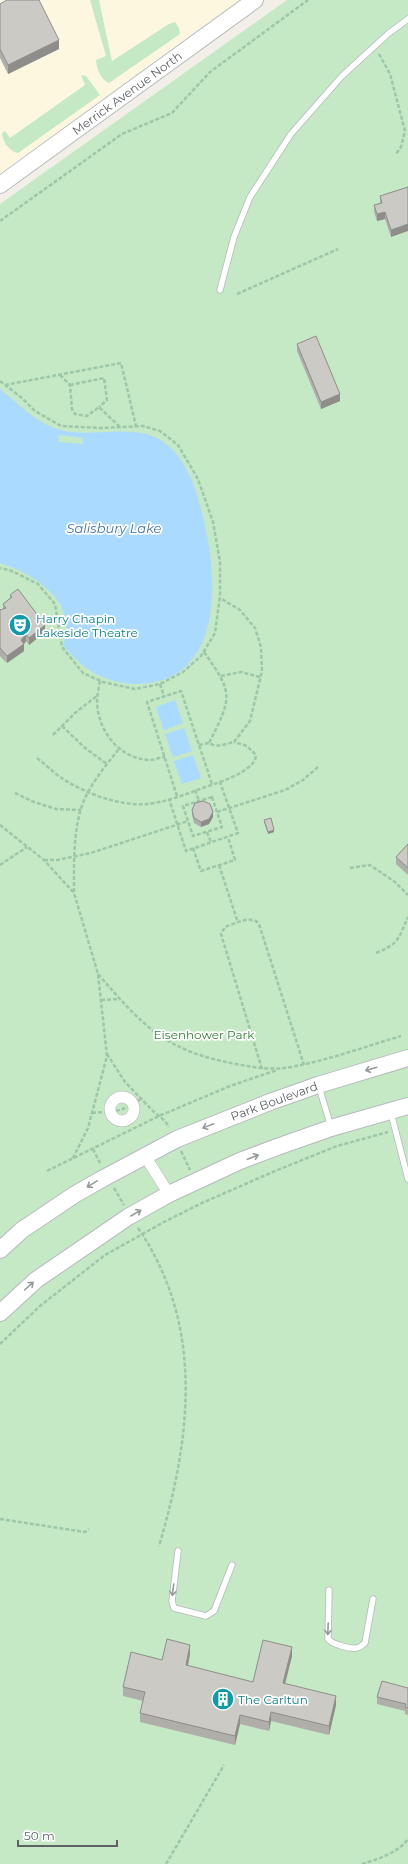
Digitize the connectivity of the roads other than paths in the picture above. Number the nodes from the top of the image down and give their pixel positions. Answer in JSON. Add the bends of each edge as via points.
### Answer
{"nodes":[{"id":1,"x":255,"y":0,"type":"edge"},
{"id":2,"x":408,"y":19,"type":"edge"},
{"id":3,"x":0,"y":185,"type":"edge"},
{"id":4,"x":220,"y":290,"type":"dead end"},
{"id":5,"x":408,"y":1059,"type":"edge"},
{"id":6,"x":318,"y":1085,"type":"junction"},
{"id":7,"x":408,"y":1106,"type":"edge"},
{"id":8,"x":110,"y":1111,"type":"joint"},
{"id":9,"x":390,"y":1111,"type":"junction"},
{"id":10,"x":331,"y":1128,"type":"junction"},
{"id":11,"x":145,"y":1156,"type":"junction"},
{"id":12,"x":408,"y":1179,"type":"edge"},
{"id":13,"x":169,"y":1194,"type":"junction"},
{"id":14,"x":1,"y":1249,"type":"edge"},
{"id":15,"x":0,"y":1313,"type":"edge"},
{"id":16,"x":178,"y":1551,"type":"dead end"},
{"id":17,"x":232,"y":1565,"type":"dead end"},
{"id":18,"x":330,"y":1590,"type":"dead end"},
{"id":19,"x":373,"y":1599,"type":"dead end"}],
"edges":[{"from":1,"to":3,"type":"street","name":"Merrick Avenue North"},
{"from":2,"to":4,"type":"lane","via":[[342,76],[291,134],[250,197],[234,237]]},
{"from":5,"to":6,"type":"street","name":"Park Boulevard","one_way":true},
{"from":6,"to":10,"type":"lane"},
{"from":6,"to":11,"type":"street","name":"Park Boulevard","one_way":true,"via":[[192,1133]]},
{"from":7,"to":9,"type":"street"},
{"from":8,"to":8,"type":"street","via":[[115,1119],[127,1120],[133,1114],[137,1102],[118,1097],[112,1102]]},
{"from":9,"to":10,"type":"street"},
{"from":9,"to":12,"type":"lane"},
{"from":13,"to":10,"type":"street","one_way":true,"via":[[240,1161]]},
{"from":11,"to":13,"type":"street"},
{"from":11,"to":14,"type":"street","name":"Park Boulevard","one_way":true,"via":[[74,1195],[22,1230]]},
{"from":15,"to":13,"type":"street","one_way":true,"via":[[36,1280],[130,1216]]},
{"from":16,"to":17,"type":"lane","one_way":true,"via":[[172,1601],[174,1608],[206,1616],[214,1611]]},
{"from":18,"to":19,"type":"lane","one_way":true,"via":[[328,1639],[330,1642],[355,1649],[365,1643]]}]}
